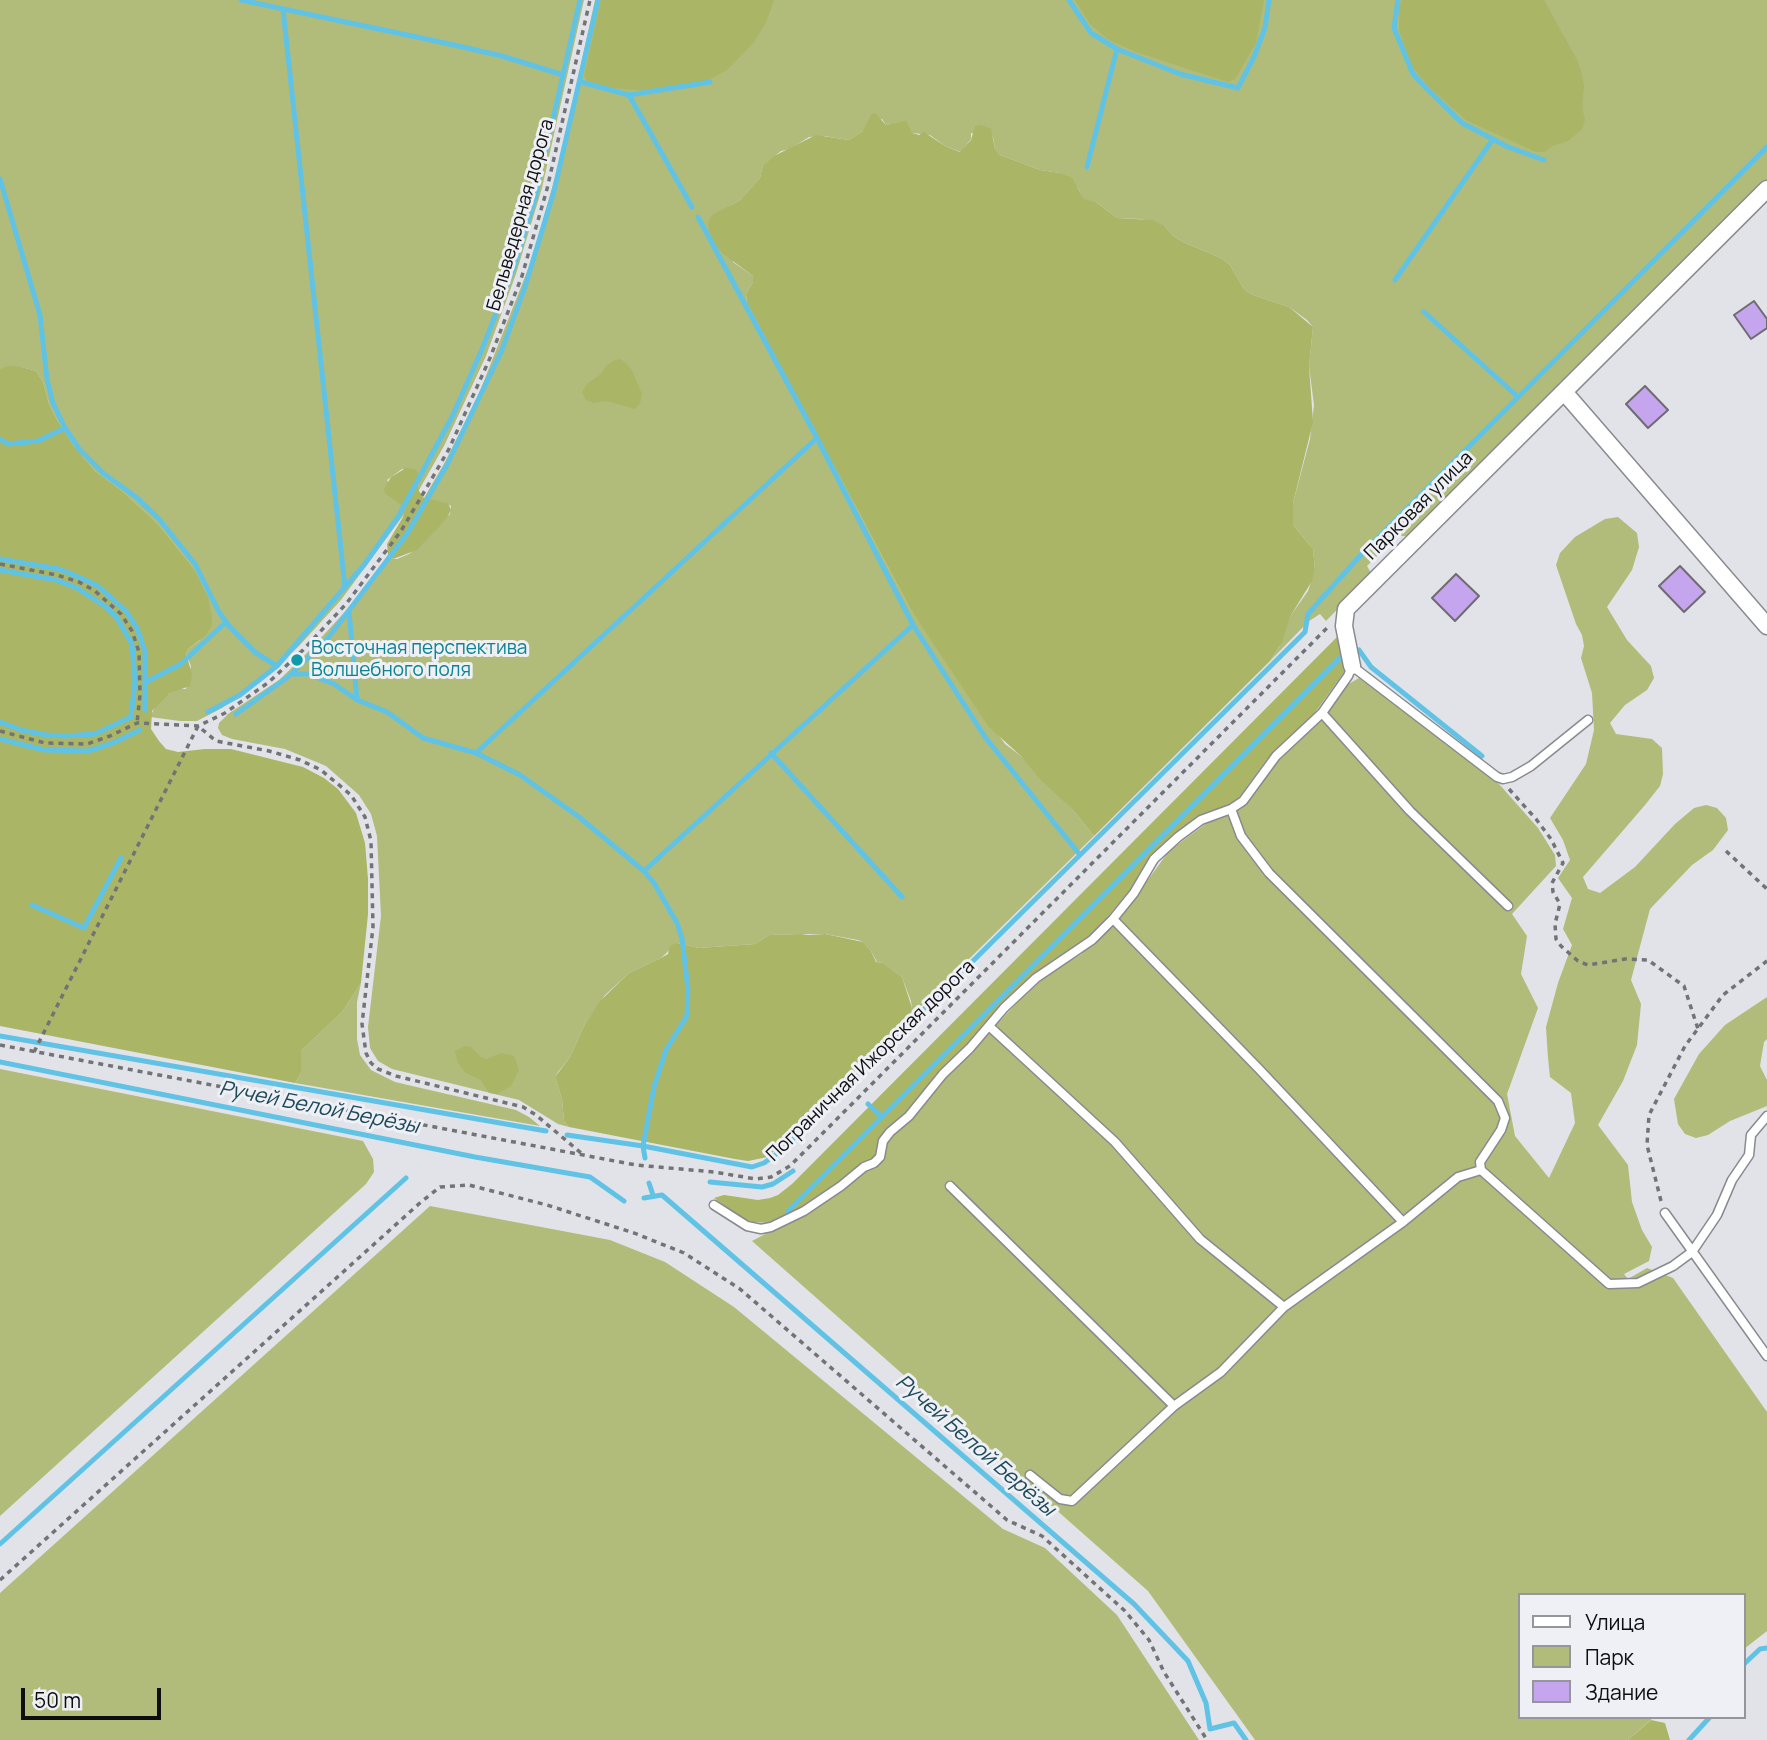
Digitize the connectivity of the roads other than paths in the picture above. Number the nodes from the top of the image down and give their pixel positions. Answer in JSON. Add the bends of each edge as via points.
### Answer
{"nodes":[{"id":1,"x":1767,"y":189,"type":"edge"},
{"id":2,"x":1564,"y":393,"type":"junction"},
{"id":3,"x":1767,"y":626,"type":"edge"},
{"id":4,"x":1352,"y":666,"type":"junction"},
{"id":5,"x":1322,"y":713,"type":"junction"},
{"id":6,"x":1588,"y":719,"type":"dead end"},
{"id":7,"x":1231,"y":809,"type":"junction"},
{"id":8,"x":1508,"y":906,"type":"dead end"},
{"id":9,"x":1113,"y":919,"type":"junction"},
{"id":10,"x":989,"y":1026,"type":"junction"},
{"id":11,"x":1767,"y":1116,"type":"edge"},
{"id":12,"x":1481,"y":1170,"type":"junction"},
{"id":13,"x":950,"y":1186,"type":"dead end"},
{"id":14,"x":713,"y":1205,"type":"dead end"},
{"id":15,"x":1665,"y":1213,"type":"road end"},
{"id":16,"x":1403,"y":1222,"type":"junction"},
{"id":17,"x":1692,"y":1252,"type":"junction"},
{"id":18,"x":1284,"y":1307,"type":"junction"},
{"id":19,"x":1767,"y":1356,"type":"edge"},
{"id":20,"x":1174,"y":1406,"type":"junction"},
{"id":21,"x":1030,"y":1475,"type":"dead end"}],
"edges":[{"from":1,"to":2,"type":"street","name":"Парковая улица"},
{"from":2,"to":3,"type":"street"},
{"from":2,"to":4,"type":"street","name":"Парковая улица","via":[[1346,609],[1343,626]]},
{"from":4,"to":5,"type":"lane"},
{"from":4,"to":6,"type":"lane","via":[[1497,777],[1520,773]]},
{"from":5,"to":7,"type":"lane","via":[[1270,762],[1243,801]]},
{"from":5,"to":8,"type":"lane","via":[[1410,811]]},
{"from":7,"to":9,"type":"lane","via":[[1211,815],[1178,836],[1154,859]]},
{"from":7,"to":12,"type":"lane","via":[[1241,836],[1269,873],[1498,1101],[1505,1118],[1480,1162]]},
{"from":9,"to":10,"type":"lane","via":[[1092,940],[1036,978]]},
{"from":9,"to":16,"type":"lane"},
{"from":10,"to":14,"type":"lane","via":[[890,1132],[880,1157],[811,1207],[761,1229],[747,1226]]},
{"from":10,"to":18,"type":"lane","via":[[1115,1142],[1200,1239]]},
{"from":11,"to":17,"type":"lane","via":[[1751,1135],[1749,1155]]},
{"from":12,"to":16,"type":"lane","via":[[1458,1177]]},
{"from":12,"to":17,"type":"lane","via":[[1609,1284],[1638,1283]]},
{"from":13,"to":20,"type":"lane"},
{"from":15,"to":17,"type":"lane"},
{"from":16,"to":18,"type":"lane"},
{"from":17,"to":19,"type":"lane"},
{"from":18,"to":20,"type":"lane","via":[[1221,1372]]},
{"from":20,"to":21,"type":"lane","via":[[1072,1501],[1060,1499]]}]}
